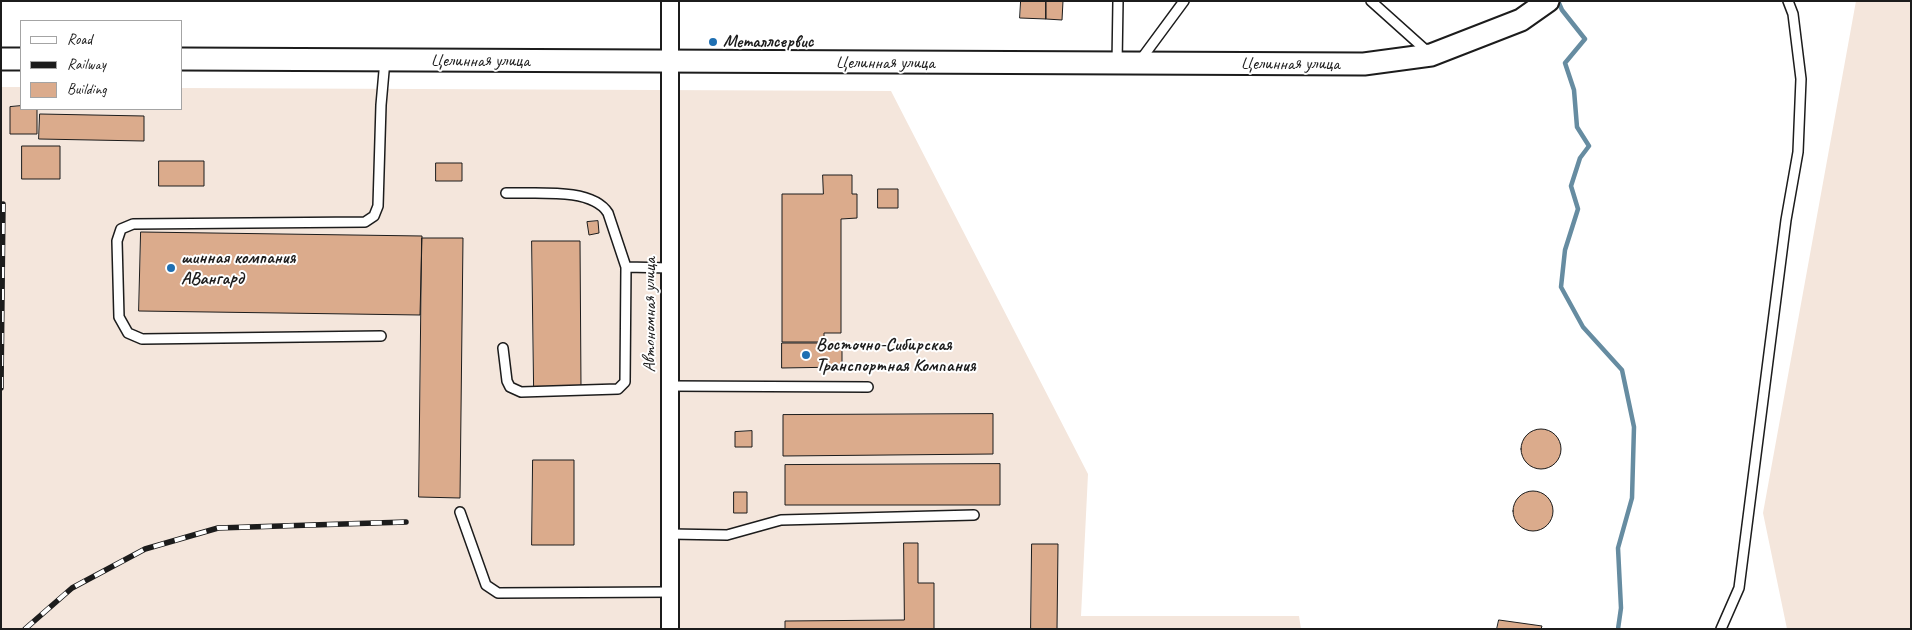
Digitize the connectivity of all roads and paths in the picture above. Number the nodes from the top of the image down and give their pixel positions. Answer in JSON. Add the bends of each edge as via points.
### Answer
{"nodes":[{"id":1,"x":670,"y":1,"type":"edge"},
{"id":2,"x":1118,"y":1,"type":"edge"},
{"id":3,"x":1184,"y":1,"type":"edge"},
{"id":4,"x":1372,"y":1,"type":"edge"},
{"id":5,"x":1548,"y":1,"type":"edge"},
{"id":6,"x":1788,"y":1,"type":"edge"},
{"id":7,"x":1431,"y":55,"type":"junction"},
{"id":8,"x":1,"y":59,"type":"edge"},
{"id":9,"x":20,"y":59,"type":"edge"},
{"id":10,"x":182,"y":60,"type":"edge"},
{"id":11,"x":385,"y":60,"type":"junction"},
{"id":12,"x":670,"y":62,"type":"junction"},
{"id":13,"x":1128,"y":64,"type":"junction"},
{"id":14,"x":506,"y":193,"type":"dead end"},
{"id":15,"x":626,"y":267,"type":"junction"},
{"id":16,"x":670,"y":268,"type":"junction"},
{"id":17,"x":382,"y":336,"type":"dead end"},
{"id":18,"x":503,"y":348,"type":"dead end"},
{"id":19,"x":670,"y":386,"type":"junction"},
{"id":20,"x":868,"y":387,"type":"dead end"},
{"id":21,"x":460,"y":512,"type":"dead end"},
{"id":22,"x":974,"y":515,"type":"dead end"},
{"id":23,"x":670,"y":534,"type":"junction"},
{"id":24,"x":670,"y":592,"type":"junction"},
{"id":25,"x":670,"y":629,"type":"edge"},
{"id":26,"x":1722,"y":629,"type":"edge"}],
"edges":[{"from":1,"to":12,"type":"street","name":"Автономная улица"},
{"from":2,"to":13,"type":"lane"},
{"from":3,"to":13,"type":"lane"},
{"from":4,"to":7,"type":"lane"},
{"from":5,"to":7,"type":"street","name":"Целинная улица","via":[[1521,20]]},
{"from":6,"to":26,"type":"lane","via":[[1793,14],[1801,79],[1798,152],[1786,220],[1739,588]]},
{"from":7,"to":13,"type":"street","name":"Целинная улица","via":[[1364,64]]},
{"from":8,"to":9,"type":"street"},
{"from":10,"to":11,"type":"street","name":"Целинная улица"},
{"from":11,"to":12,"type":"street","name":"Целинная улица"},
{"from":11,"to":17,"type":"lane","via":[[378,206],[374,216],[365,222],[133,224],[121,229],[117,241],[119,317],[128,333],[142,339]]},
{"from":12,"to":13,"type":"street","name":"Целинная улица"},
{"from":12,"to":16,"type":"street","name":"Автономная улица"},
{"from":14,"to":15,"type":"lane","via":[[570,194],[596,200],[608,213]]},
{"from":15,"to":16,"type":"lane"},
{"from":15,"to":18,"type":"lane","via":[[625,382],[618,389],[521,392],[506,381]]},
{"from":16,"to":19,"type":"street","name":"Автономная улица"},
{"from":19,"to":20,"type":"lane"},
{"from":19,"to":23,"type":"street","name":"Автономная улица"},
{"from":21,"to":24,"type":"lane","via":[[486,585],[498,593]]},
{"from":22,"to":23,"type":"lane","via":[[781,520],[726,535]]},
{"from":23,"to":24,"type":"street","name":"Автономная улица"},
{"from":24,"to":25,"type":"street","name":"Автономная улица"}]}
